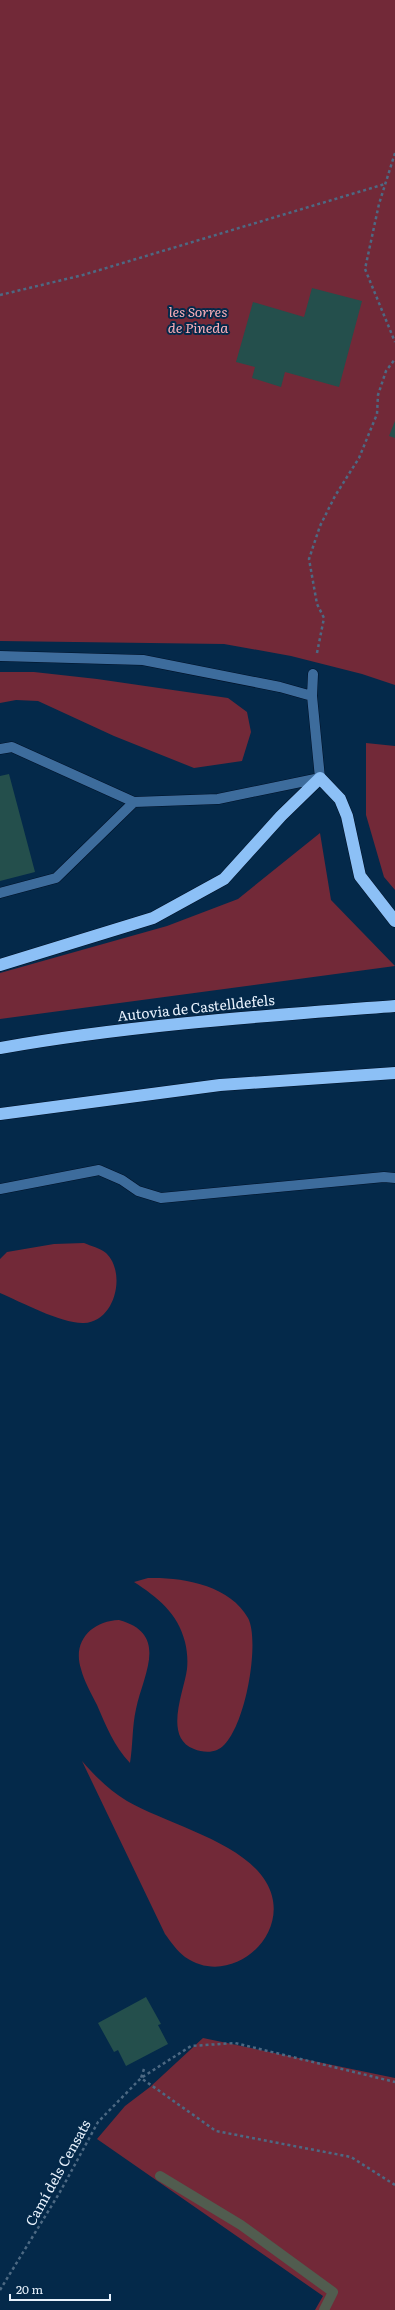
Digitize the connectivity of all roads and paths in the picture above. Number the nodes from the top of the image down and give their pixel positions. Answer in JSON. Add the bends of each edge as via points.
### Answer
{"nodes":[{"id":1,"x":395,"y":153,"type":"edge"},
{"id":2,"x":385,"y":184,"type":"junction"},
{"id":3,"x":0,"y":295,"type":"edge"},
{"id":4,"x":395,"y":342,"type":"edge"},
{"id":5,"x":395,"y":359,"type":"edge"},
{"id":6,"x":0,"y":656,"type":"edge"},
{"id":7,"x":313,"y":674,"type":"joint"},
{"id":8,"x":312,"y":696,"type":"junction"},
{"id":9,"x":0,"y":749,"type":"edge"},
{"id":10,"x":320,"y":778,"type":"junction"},
{"id":11,"x":134,"y":802,"type":"junction"},
{"id":12,"x":0,"y":893,"type":"edge"},
{"id":13,"x":395,"y":921,"type":"edge"},
{"id":14,"x":0,"y":965,"type":"edge"},
{"id":15,"x":395,"y":1006,"type":"edge"},
{"id":16,"x":0,"y":1048,"type":"edge"},
{"id":17,"x":395,"y":1073,"type":"edge"},
{"id":18,"x":0,"y":1114,"type":"edge"},
{"id":19,"x":395,"y":1178,"type":"edge"},
{"id":20,"x":0,"y":1189,"type":"edge"},
{"id":21,"x":144,"y":2069,"type":"dead end"},
{"id":22,"x":141,"y":2078,"type":"junction"},
{"id":23,"x":395,"y":2082,"type":"edge"},
{"id":24,"x":395,"y":2185,"type":"edge"},
{"id":25,"x":0,"y":2290,"type":"edge"}],
"edges":[{"from":1,"to":2,"type":"path"},
{"from":2,"to":3,"type":"path","via":[[83,275]]},
{"from":2,"to":4,"type":"path","via":[[365,268]]},
{"from":5,"to":7,"type":"path","via":[[386,371],[378,396],[377,414],[359,458],[320,526],[309,559],[315,598],[324,618]]},
{"from":6,"to":8,"type":"lane","via":[[143,660],[280,686]]},
{"from":7,"to":8,"type":"lane"},
{"from":8,"to":10,"type":"lane"},
{"from":9,"to":11,"type":"lane","via":[[12,747]]},
{"from":10,"to":11,"type":"lane","via":[[218,799]]},
{"from":10,"to":13,"type":"highway","via":[[340,799],[345,810],[360,876]]},
{"from":10,"to":14,"type":"highway","via":[[281,816],[224,879],[153,918]]},
{"from":11,"to":12,"type":"lane","via":[[56,878]]},
{"from":15,"to":16,"type":"highway","name":"Autovia de Castelldefels","via":[[225,1019],[49,1039]]},
{"from":17,"to":18,"type":"highway","via":[[220,1085]]},
{"from":19,"to":20,"type":"lane","via":[[161,1198],[138,1191],[122,1180],[99,1170]]},
{"from":21,"to":22,"type":"path"},
{"from":22,"to":23,"type":"path","name":"Camí dels Censats","via":[[191,2046],[235,2043]]},
{"from":22,"to":24,"type":"path","via":[[216,2131],[351,2157]]},
{"from":22,"to":25,"type":"path","name":"Camí dels Censats","via":[[98,2122],[60,2192]]}]}
